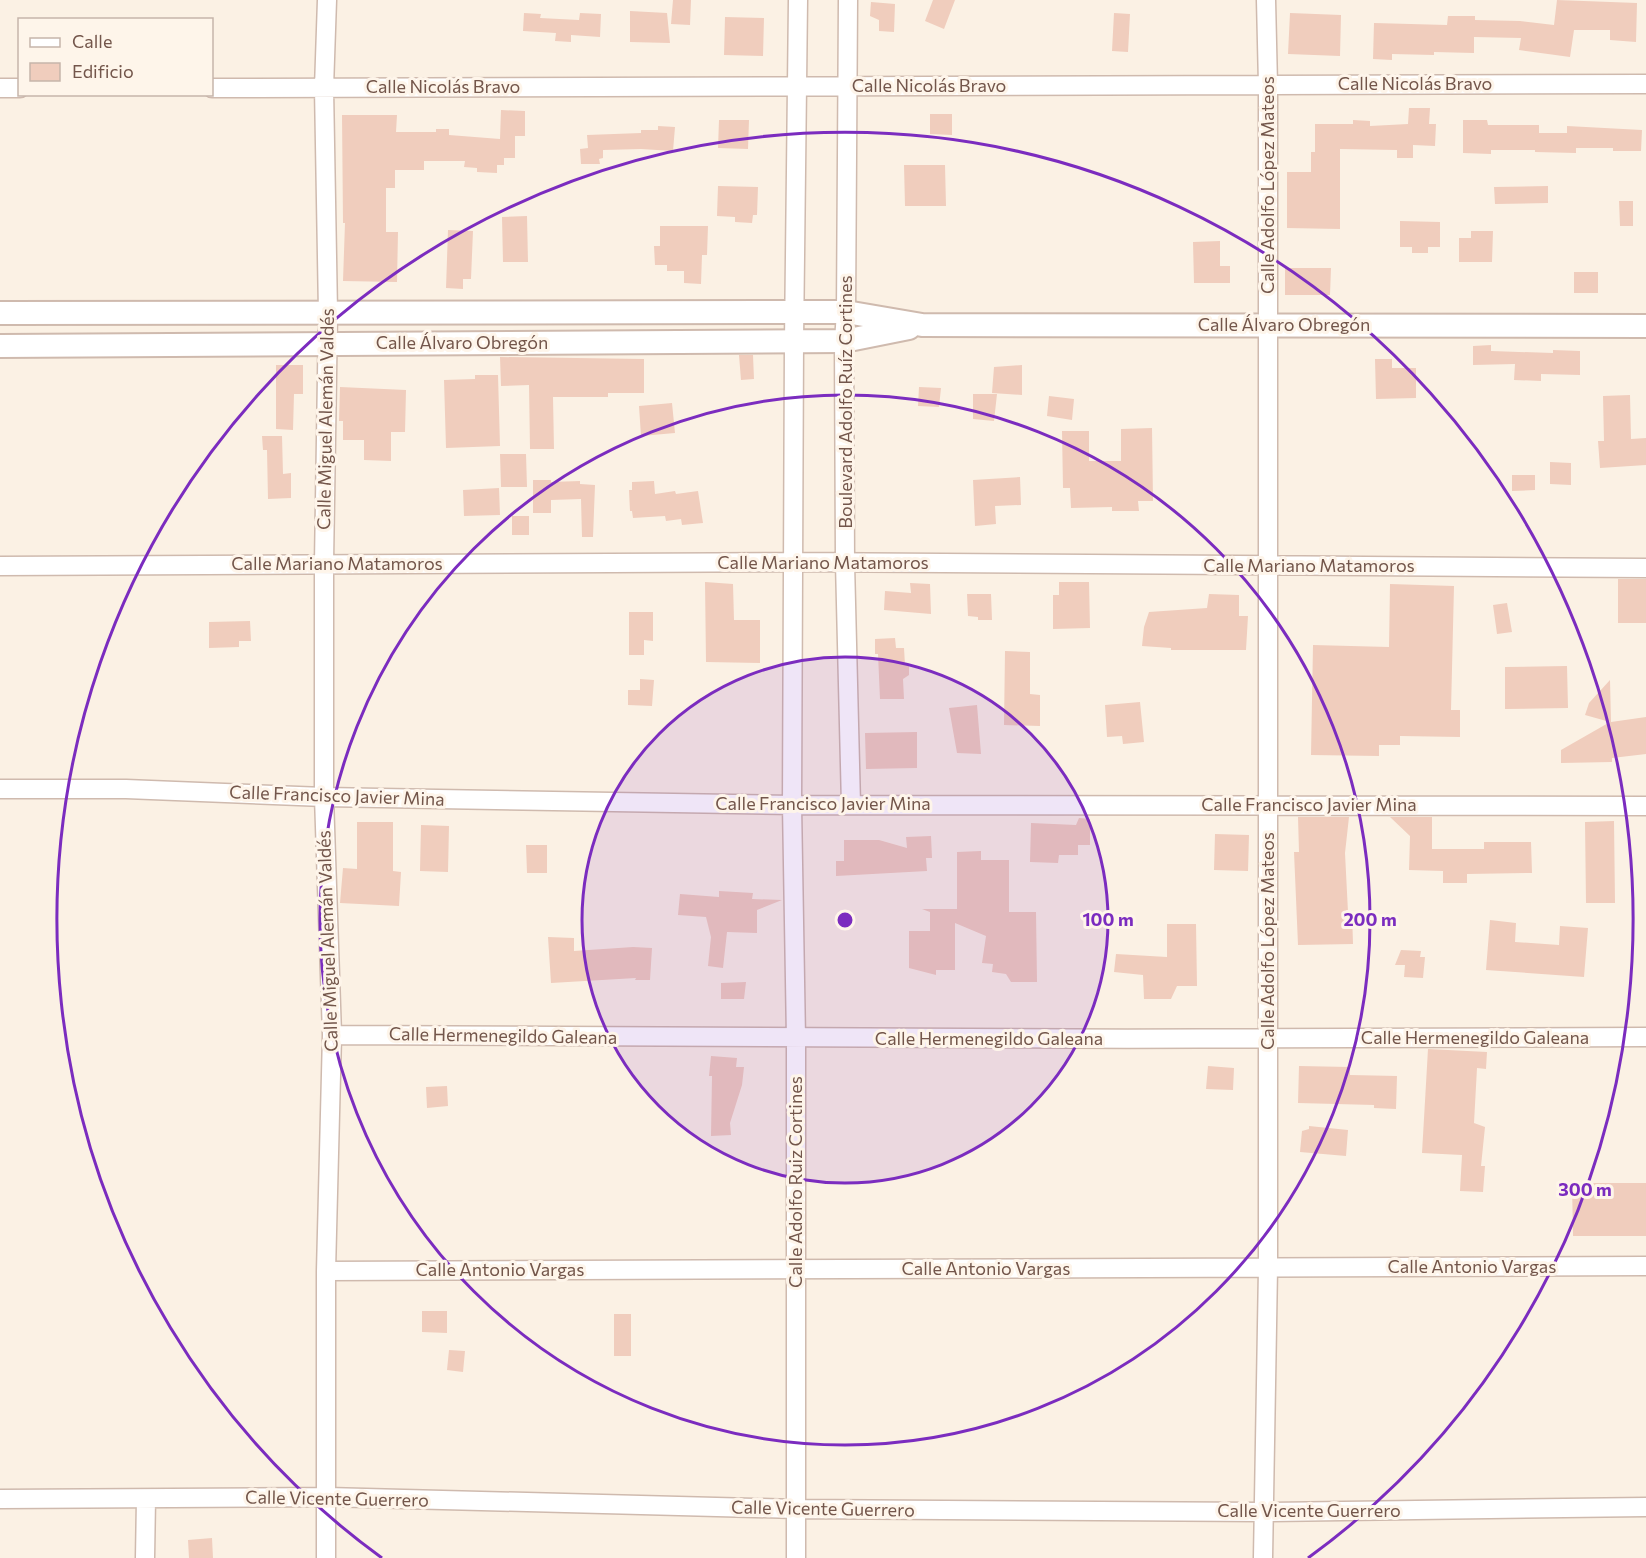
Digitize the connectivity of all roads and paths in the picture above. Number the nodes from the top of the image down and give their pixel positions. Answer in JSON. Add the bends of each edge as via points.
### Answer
{"nodes":[{"id":1,"x":327,"y":0,"type":"edge"},
{"id":2,"x":798,"y":0,"type":"edge"},
{"id":3,"x":848,"y":0,"type":"edge"},
{"id":4,"x":1266,"y":0,"type":"edge"},
{"id":5,"x":1646,"y":84,"type":"edge"},
{"id":6,"x":1268,"y":85,"type":"junction"},
{"id":7,"x":797,"y":86,"type":"junction"},
{"id":8,"x":848,"y":86,"type":"junction"},
{"id":9,"x":0,"y":88,"type":"edge"},
{"id":10,"x":18,"y":88,"type":"edge"},
{"id":11,"x":213,"y":88,"type":"edge"},
{"id":12,"x":324,"y":88,"type":"junction"},
{"id":13,"x":328,"y":312,"type":"junction"},
{"id":14,"x":794,"y":312,"type":"junction"},
{"id":15,"x":846,"y":312,"type":"junction"},
{"id":16,"x":0,"y":313,"type":"edge"},
{"id":17,"x":922,"y":325,"type":"junction"},
{"id":18,"x":1268,"y":326,"type":"junction"},
{"id":19,"x":1646,"y":326,"type":"edge"},
{"id":20,"x":794,"y":341,"type":"junction"},
{"id":21,"x":844,"y":341,"type":"junction"},
{"id":22,"x":327,"y":344,"type":"junction"},
{"id":23,"x":0,"y":346,"type":"edge"},
{"id":24,"x":793,"y":562,"type":"junction"},
{"id":25,"x":324,"y":563,"type":"junction"},
{"id":26,"x":845,"y":563,"type":"junction"},
{"id":27,"x":1267,"y":565,"type":"junction"},
{"id":28,"x":0,"y":566,"type":"edge"},
{"id":29,"x":1646,"y":568,"type":"edge"},
{"id":30,"x":0,"y":789,"type":"edge"},
{"id":31,"x":324,"y":797,"type":"junction"},
{"id":32,"x":851,"y":805,"type":"junction"},
{"id":33,"x":1268,"y":805,"type":"junction"},
{"id":34,"x":792,"y":806,"type":"junction"},
{"id":35,"x":1646,"y":806,"type":"edge"},
{"id":36,"x":332,"y":1035,"type":"junction"},
{"id":37,"x":1646,"y":1037,"type":"edge"},
{"id":38,"x":796,"y":1039,"type":"junction"},
{"id":39,"x":1268,"y":1040,"type":"junction"},
{"id":40,"x":1646,"y":1266,"type":"edge"},
{"id":41,"x":1268,"y":1268,"type":"junction"},
{"id":42,"x":796,"y":1269,"type":"junction"},
{"id":43,"x":326,"y":1271,"type":"junction"},
{"id":44,"x":327,"y":1497,"type":"junction"},
{"id":45,"x":0,"y":1499,"type":"edge"},
{"id":46,"x":146,"y":1499,"type":"junction"},
{"id":47,"x":1646,"y":1508,"type":"edge"},
{"id":48,"x":797,"y":1509,"type":"junction"},
{"id":49,"x":1264,"y":1512,"type":"junction"},
{"id":50,"x":145,"y":1558,"type":"edge"},
{"id":51,"x":326,"y":1558,"type":"edge"},
{"id":52,"x":796,"y":1558,"type":"edge"},
{"id":53,"x":1263,"y":1558,"type":"edge"}],
"edges":[{"from":1,"to":12,"type":"street","name":"Calle Miguel Alemán Valdés"},
{"from":2,"to":7,"type":"street"},
{"from":3,"to":8,"type":"street","name":"Boulevard Adolfo Ruíz Cortines"},
{"from":4,"to":6,"type":"street","name":"Calle Adolfo López Mateos"},
{"from":5,"to":6,"type":"street","name":"Calle Nicolás Bravo"},
{"from":6,"to":8,"type":"street","name":"Calle Nicolás Bravo"},
{"from":6,"to":18,"type":"street","name":"Calle Adolfo López Mateos"},
{"from":7,"to":8,"type":"street","name":"Calle Nicolás Bravo"},
{"from":7,"to":12,"type":"street","name":"Calle Nicolás Bravo"},
{"from":7,"to":14,"type":"street"},
{"from":8,"to":15,"type":"street","name":"Boulevard Adolfo Ruíz Cortines"},
{"from":9,"to":10,"type":"street"},
{"from":11,"to":12,"type":"street","name":"Calle Nicolás Bravo"},
{"from":12,"to":13,"type":"street","name":"Calle Miguel Alemán Valdés"},
{"from":13,"to":14,"type":"street","name":"Calle Álvaro Obregón"},
{"from":13,"to":16,"type":"street","name":"Calle Álvaro Obregón"},
{"from":13,"to":22,"type":"street","name":"Calle Miguel Alemán Valdés"},
{"from":14,"to":15,"type":"street","name":"Calle Álvaro Obregón"},
{"from":14,"to":20,"type":"street"},
{"from":15,"to":17,"type":"street","name":"Calle Álvaro Obregón"},
{"from":15,"to":21,"type":"street","name":"Boulevard Adolfo Ruíz Cortines"},
{"from":17,"to":18,"type":"street","name":"Calle Álvaro Obregón"},
{"from":17,"to":21,"type":"street","name":"Calle Álvaro Obregón"},
{"from":18,"to":19,"type":"street","name":"Calle Álvaro Obregón"},
{"from":18,"to":27,"type":"street","name":"Calle Adolfo López Mateos"},
{"from":20,"to":21,"type":"street","name":"Calle Álvaro Obregón"},
{"from":20,"to":22,"type":"street","name":"Calle Álvaro Obregón"},
{"from":20,"to":24,"type":"street","name":"Calle Adolfo Ruiz Cortines"},
{"from":21,"to":26,"type":"street","name":"Boulevard Adolfo Ruíz Cortines"},
{"from":22,"to":23,"type":"street","name":"Calle Álvaro Obregón"},
{"from":22,"to":25,"type":"street","name":"Calle Miguel Alemán Valdés"},
{"from":24,"to":25,"type":"street","name":"Calle Mariano Matamoros"},
{"from":24,"to":26,"type":"street","name":"Calle Mariano Matamoros"},
{"from":24,"to":34,"type":"street","name":"Calle Adolfo Ruiz Cortines"},
{"from":25,"to":28,"type":"street","name":"Calle Mariano Matamoros"},
{"from":25,"to":31,"type":"street","name":"Calle Miguel Alemán Valdés"},
{"from":26,"to":27,"type":"street","name":"Calle Mariano Matamoros"},
{"from":26,"to":32,"type":"street","name":"Boulevard Adolfo Ruíz Cortines"},
{"from":27,"to":29,"type":"street","name":"Calle Mariano Matamoros"},
{"from":27,"to":33,"type":"street","name":"Calle Adolfo López Mateos"},
{"from":30,"to":31,"type":"street","name":"Calle Francisco Javier Mina","via":[[126,789]]},
{"from":31,"to":34,"type":"street","name":"Calle Francisco Javier Mina"},
{"from":31,"to":36,"type":"street","name":"Calle Miguel Alemán Valdés"},
{"from":32,"to":33,"type":"street","name":"Calle Francisco Javier Mina"},
{"from":32,"to":34,"type":"street","name":"Calle Francisco Javier Mina"},
{"from":33,"to":35,"type":"street","name":"Calle Francisco Javier Mina"},
{"from":33,"to":39,"type":"street","name":"Calle Adolfo López Mateos"},
{"from":34,"to":38,"type":"street","name":"Calle Adolfo Ruiz Cortines"},
{"from":36,"to":38,"type":"street","name":"Calle Hermenegildo Galeana"},
{"from":36,"to":43,"type":"street","name":"Calle Miguel Alemán Valdés"},
{"from":37,"to":39,"type":"street","name":"Calle Hermenegildo Galeana"},
{"from":38,"to":39,"type":"street","name":"Calle Hermenegildo Galeana"},
{"from":38,"to":42,"type":"street","name":"Calle Adolfo Ruiz Cortines"},
{"from":39,"to":41,"type":"street","name":"Calle Adolfo López Mateos"},
{"from":40,"to":41,"type":"street","name":"Calle Antonio Vargas"},
{"from":41,"to":42,"type":"street","name":"Calle Antonio Vargas"},
{"from":41,"to":49,"type":"street","name":"Calle Adolfo López Mateos"},
{"from":42,"to":43,"type":"street","name":"Calle Antonio Vargas"},
{"from":42,"to":48,"type":"street","name":"Calle Adolfo Ruiz Cortines"},
{"from":43,"to":44,"type":"street","name":"Calle Miguel Alemán Valdés"},
{"from":44,"to":46,"type":"street","name":"Calle Vicente Guerrero"},
{"from":44,"to":48,"type":"street","name":"Calle Vicente Guerrero"},
{"from":44,"to":51,"type":"street","name":"Calle Miguel Alemán Valdés"},
{"from":45,"to":46,"type":"street","name":"Calle Vicente Guerrero"},
{"from":46,"to":50,"type":"street"},
{"from":47,"to":49,"type":"street","name":"Calle Vicente Guerrero"},
{"from":48,"to":49,"type":"street","name":"Calle Vicente Guerrero"},
{"from":48,"to":52,"type":"street","name":"Calle Adolfo Ruiz Cortines"},
{"from":49,"to":53,"type":"street","name":"Calle Adolfo López Mateos"}]}
